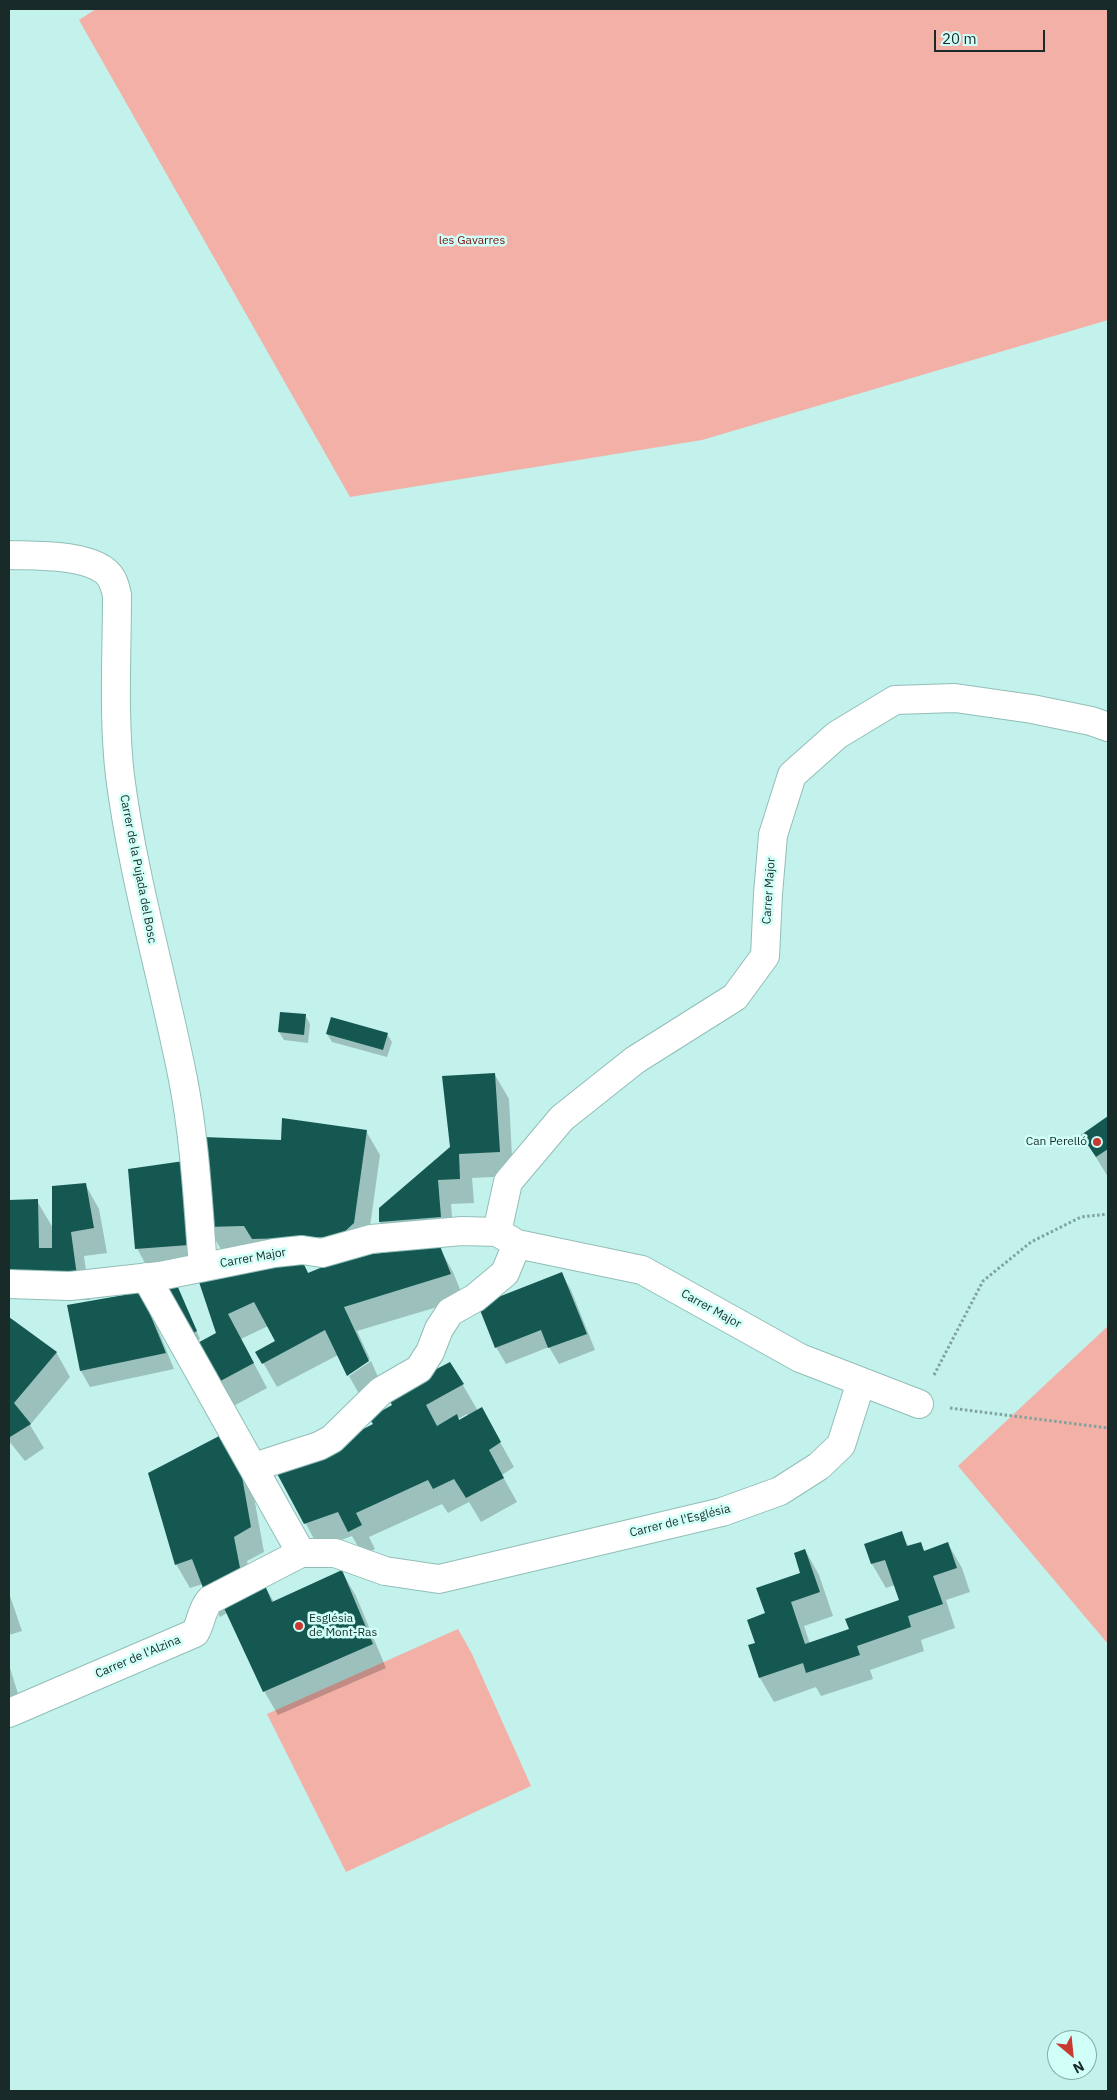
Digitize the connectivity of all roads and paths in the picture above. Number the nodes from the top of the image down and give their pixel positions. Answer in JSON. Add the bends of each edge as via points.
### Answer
{"nodes":[{"id":1,"x":9,"y":555,"type":"edge"},
{"id":2,"x":1108,"y":727,"type":"edge"},
{"id":3,"x":1108,"y":1214,"type":"edge"},
{"id":4,"x":507,"y":1238,"type":"junction"},
{"id":5,"x":203,"y":1267,"type":"junction"},
{"id":6,"x":146,"y":1277,"type":"junction"},
{"id":7,"x":9,"y":1284,"type":"edge"},
{"id":8,"x":861,"y":1382,"type":"junction"},
{"id":9,"x":919,"y":1404,"type":"junction"},
{"id":10,"x":1108,"y":1428,"type":"edge"},
{"id":11,"x":254,"y":1467,"type":"junction"},
{"id":12,"x":301,"y":1553,"type":"junction"},
{"id":13,"x":9,"y":1713,"type":"edge"}],
"edges":[{"from":1,"to":5,"type":"street","name":"Carrer de la Pujada del Bosc","via":[[87,562],[106,571],[116,588],[120,774],[130,840],[191,1124]]},
{"from":2,"to":4,"type":"street","name":"Carrer Major","via":[[1041,711],[955,698],[895,700],[838,735],[792,774],[773,835],[766,956],[735,997],[635,1060],[562,1118],[508,1182]]},
{"from":3,"to":9,"type":"path","via":[[1081,1217],[1031,1242],[983,1281]]},
{"from":4,"to":5,"type":"street","name":"Carrer Major","via":[[462,1231],[371,1239],[322,1253],[302,1250],[274,1253]]},
{"from":4,"to":8,"type":"street","name":"Carrer Major","via":[[642,1270],[800,1358]]},
{"from":4,"to":11,"type":"street","via":[[505,1273],[475,1298],[450,1312],[419,1370],[381,1391],[332,1439]]},
{"from":5,"to":6,"type":"street","name":"Carrer Major"},
{"from":6,"to":7,"type":"street","name":"Carrer Major","via":[[70,1286]]},
{"from":6,"to":11,"type":"street"},
{"from":8,"to":9,"type":"street","name":"Carrer Major"},
{"from":8,"to":12,"type":"street","name":"Carrer de l'Església","via":[[841,1445],[819,1466],[780,1491],[722,1512],[439,1579],[386,1571],[335,1553]]},
{"from":9,"to":10,"type":"path"},
{"from":11,"to":12,"type":"street"},
{"from":12,"to":13,"type":"street","name":"Carrer de l'Alzina","via":[[210,1600],[202,1609],[195,1633]]}]}
